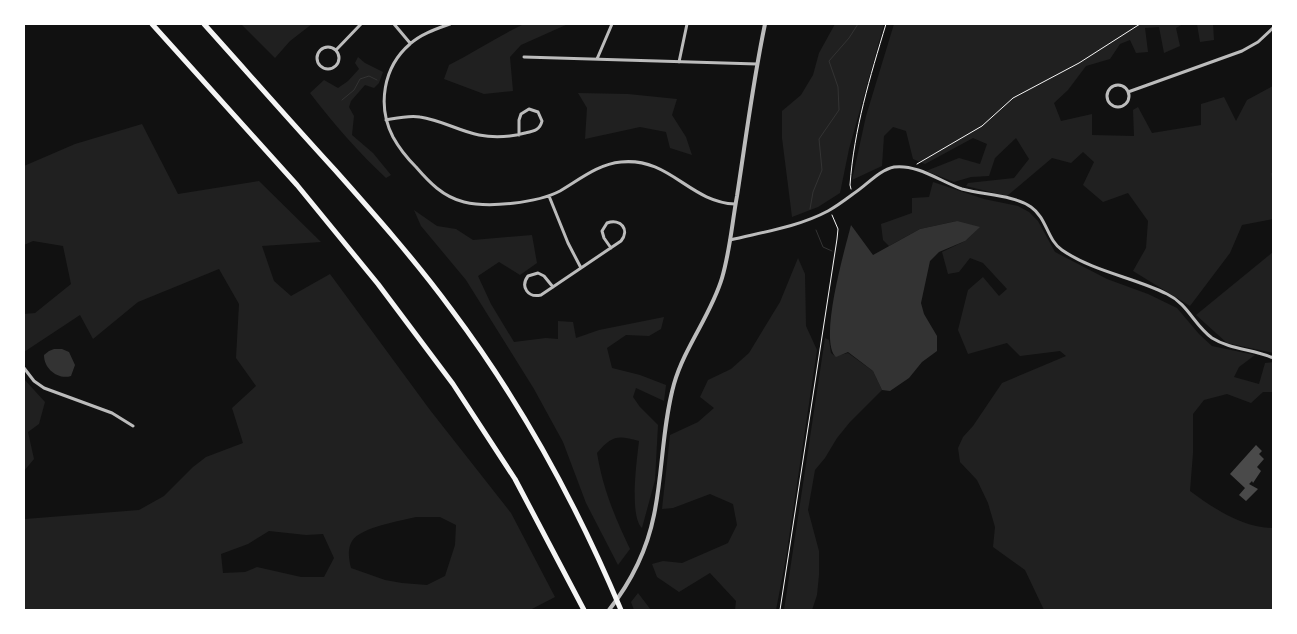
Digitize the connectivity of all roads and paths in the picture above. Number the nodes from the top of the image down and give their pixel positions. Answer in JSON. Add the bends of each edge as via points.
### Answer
{"nodes":[{"id":1,"x":152,"y":24,"type":"edge"},
{"id":2,"x":204,"y":24,"type":"edge"},
{"id":3,"x":361,"y":24,"type":"edge"},
{"id":4,"x":394,"y":24,"type":"edge"},
{"id":5,"x":450,"y":24,"type":"edge"},
{"id":6,"x":612,"y":24,"type":"edge"},
{"id":7,"x":687,"y":24,"type":"edge"},
{"id":8,"x":765,"y":24,"type":"edge"},
{"id":9,"x":886,"y":24,"type":"edge"},
{"id":10,"x":1140,"y":24,"type":"edge"},
{"id":11,"x":1273,"y":28,"type":"edge"},
{"id":12,"x":410,"y":43,"type":"junction"},
{"id":13,"x":336,"y":50,"type":"junction"},
{"id":14,"x":524,"y":57,"type":"dead end"},
{"id":15,"x":597,"y":59,"type":"junction"},
{"id":16,"x":679,"y":62,"type":"junction"},
{"id":17,"x":757,"y":64,"type":"junction"},
{"id":18,"x":1128,"y":92,"type":"junction"},
{"id":19,"x":386,"y":120,"type":"junction"},
{"id":20,"x":519,"y":135,"type":"junction"},
{"id":21,"x":910,"y":169,"type":"junction"},
{"id":22,"x":853,"y":195,"type":"junction"},
{"id":23,"x":549,"y":196,"type":"junction"},
{"id":24,"x":735,"y":204,"type":"junction"},
{"id":25,"x":830,"y":210,"type":"junction"},
{"id":26,"x":730,"y":240,"type":"junction"},
{"id":27,"x":611,"y":248,"type":"junction"},
{"id":28,"x":582,"y":268,"type":"junction"},
{"id":29,"x":553,"y":287,"type":"junction"},
{"id":30,"x":1273,"y":358,"type":"edge"},
{"id":31,"x":24,"y":368,"type":"edge"},
{"id":32,"x":133,"y":426,"type":"dead end"},
{"id":33,"x":584,"y":610,"type":"edge"},
{"id":34,"x":609,"y":610,"type":"edge"},
{"id":35,"x":621,"y":610,"type":"edge"},
{"id":36,"x":780,"y":610,"type":"edge"}],
"edges":[{"from":1,"to":33,"type":"highway","via":[[297,185],[378,284],[453,384],[515,479]]},
{"from":2,"to":35,"type":"highway","via":[[392,235],[462,323],[543,449],[578,515]]},
{"from":3,"to":13,"type":"street"},
{"from":4,"to":12,"type":"street"},
{"from":5,"to":12,"type":"street"},
{"from":6,"to":15,"type":"street"},
{"from":7,"to":16,"type":"street"},
{"from":8,"to":17,"type":"street"},
{"from":9,"to":22,"type":"path","via":[[861,108],[852,154],[850,184]]},
{"from":10,"to":21,"type":"path","via":[[1079,63],[1013,98],[982,126]]},
{"from":11,"to":18,"type":"street","via":[[1242,51]]},
{"from":12,"to":19,"type":"street","via":[[394,63],[388,77],[384,99]]},
{"from":13,"to":13,"type":"street","via":[[339,56],[337,65],[328,70],[320,66],[316,58],[320,50],[328,47]]},
{"from":14,"to":15,"type":"street"},
{"from":15,"to":16,"type":"street"},
{"from":16,"to":17,"type":"street"},
{"from":17,"to":24,"type":"street"},
{"from":18,"to":18,"type":"street","via":[[1124,86],[1116,85],[1108,90],[1107,98],[1111,104],[1120,106],[1128,101]]},
{"from":19,"to":20,"type":"street","via":[[420,117],[478,135]]},
{"from":19,"to":23,"type":"street","via":[[403,152],[447,196],[480,204],[528,201]]},
{"from":20,"to":20,"type":"street","via":[[539,127],[542,121],[538,112],[529,109],[521,114]]},
{"from":21,"to":22,"type":"street","via":[[895,167],[886,170]]},
{"from":21,"to":30,"type":"street","via":[[961,188],[1030,206],[1042,217],[1060,249],[1176,299],[1205,332],[1227,346]]},
{"from":22,"to":25,"type":"street"},
{"from":23,"to":24,"type":"street","via":[[609,164],[633,162],[661,169],[709,199]]},
{"from":23,"to":28,"type":"street"},
{"from":24,"to":26,"type":"street"},
{"from":25,"to":26,"type":"street","via":[[802,223]]},
{"from":25,"to":36,"type":"path","via":[[838,229]]},
{"from":26,"to":34,"type":"street","via":[[717,291],[674,384],[648,539],[631,578]]},
{"from":27,"to":27,"type":"street","via":[[622,240],[625,233],[621,224],[614,221],[602,231]]},
{"from":27,"to":28,"type":"street"},
{"from":28,"to":29,"type":"street"},
{"from":29,"to":29,"type":"street","via":[[538,273],[528,276],[525,282],[526,290],[534,296]]},
{"from":31,"to":32,"type":"street","via":[[34,382],[44,388],[112,413]]}]}
